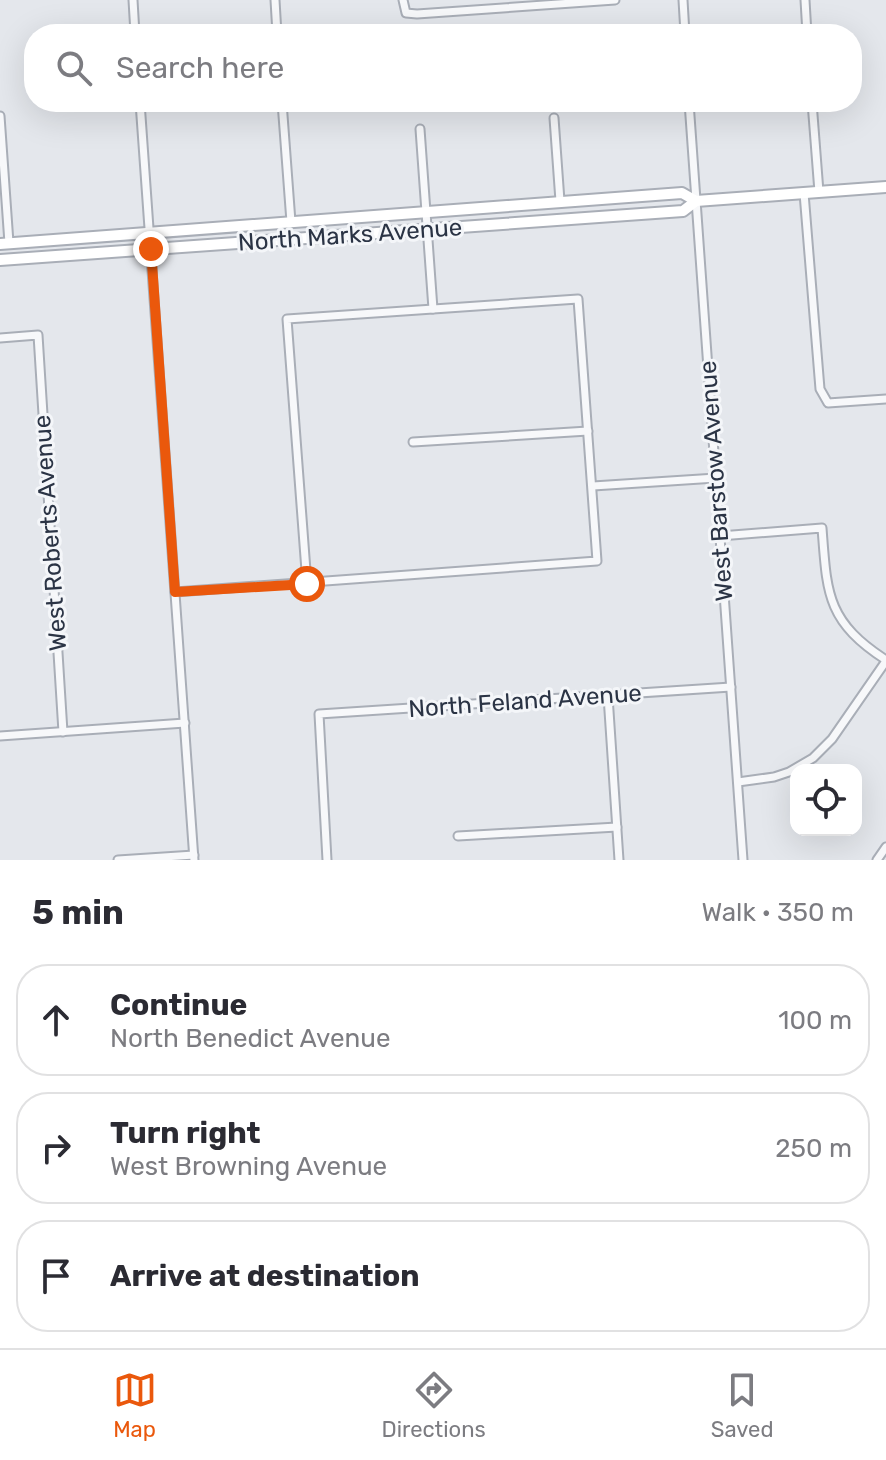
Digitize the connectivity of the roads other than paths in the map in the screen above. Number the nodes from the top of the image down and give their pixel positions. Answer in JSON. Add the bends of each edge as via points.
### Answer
{"nodes":[{"id":1,"x":133,"y":0,"type":"edge"},
{"id":2,"x":275,"y":0,"type":"edge"},
{"id":3,"x":403,"y":0,"type":"edge"},
{"id":4,"x":615,"y":0,"type":"edge"},
{"id":5,"x":683,"y":0,"type":"edge"},
{"id":6,"x":805,"y":0,"type":"edge"},
{"id":7,"x":541,"y":2,"type":"edge"},
{"id":8,"x":134,"y":24,"type":"edge"},
{"id":9,"x":276,"y":24,"type":"edge"},
{"id":10,"x":684,"y":24,"type":"edge"},
{"id":11,"x":806,"y":24,"type":"edge"},
{"id":12,"x":141,"y":112,"type":"edge"},
{"id":13,"x":283,"y":112,"type":"edge"},
{"id":14,"x":690,"y":112,"type":"edge"},
{"id":15,"x":813,"y":112,"type":"edge"},
{"id":16,"x":0,"y":116,"type":"edge"},
{"id":17,"x":554,"y":118,"type":"dead end"},
{"id":18,"x":420,"y":129,"type":"dead end"},
{"id":19,"x":2,"y":167,"type":"edge"},
{"id":20,"x":886,"y":187,"type":"edge"},
{"id":21,"x":819,"y":192,"type":"junction"},
{"id":22,"x":804,"y":193,"type":"junction"},
{"id":23,"x":560,"y":201,"type":"junction"},
{"id":24,"x":696,"y":201,"type":"junction"},
{"id":25,"x":427,"y":211,"type":"junction"},
{"id":26,"x":291,"y":222,"type":"junction"},
{"id":27,"x":428,"y":230,"type":"junction"},
{"id":28,"x":150,"y":233,"type":"junction"},
{"id":29,"x":4,"y":244,"type":"edge"},
{"id":30,"x":151,"y":249,"type":"junction"},
{"id":31,"x":0,"y":260,"type":"edge"},
{"id":32,"x":433,"y":309,"type":"junction"},
{"id":33,"x":0,"y":338,"type":"edge"},
{"id":34,"x":886,"y":399,"type":"edge"},
{"id":35,"x":588,"y":431,"type":"junction"},
{"id":36,"x":413,"y":442,"type":"dead end"},
{"id":37,"x":716,"y":478,"type":"junction"},
{"id":38,"x":593,"y":486,"type":"junction"},
{"id":39,"x":720,"y":536,"type":"junction"},
{"id":40,"x":307,"y":584,"type":"junction"},
{"id":41,"x":175,"y":592,"type":"junction"},
{"id":42,"x":886,"y":661,"type":"edge"},
{"id":43,"x":731,"y":687,"type":"junction"},
{"id":44,"x":608,"y":696,"type":"junction"},
{"id":45,"x":185,"y":723,"type":"junction"},
{"id":46,"x":63,"y":732,"type":"junction"},
{"id":47,"x":0,"y":736,"type":"edge"},
{"id":48,"x":738,"y":782,"type":"junction"},
{"id":49,"x":617,"y":827,"type":"junction"},
{"id":50,"x":458,"y":836,"type":"dead end"},
{"id":51,"x":886,"y":847,"type":"edge"},
{"id":52,"x":194,"y":857,"type":"edge"},
{"id":53,"x":118,"y":860,"type":"edge"},
{"id":54,"x":327,"y":860,"type":"edge"},
{"id":55,"x":619,"y":860,"type":"edge"},
{"id":56,"x":743,"y":860,"type":"edge"},
{"id":57,"x":877,"y":860,"type":"edge"}],
"edges":[{"from":1,"to":8,"type":"street"},
{"from":2,"to":9,"type":"street"},
{"from":3,"to":7,"type":"street","via":[[406,13],[417,14]]},
{"from":4,"to":7,"type":"street"},
{"from":5,"to":10,"type":"street"},
{"from":6,"to":11,"type":"street"},
{"from":12,"to":28,"type":"street"},
{"from":13,"to":26,"type":"street"},
{"from":14,"to":24,"type":"street","name":"West Barstow Avenue"},
{"from":15,"to":21,"type":"street"},
{"from":16,"to":19,"type":"street"},
{"from":17,"to":23,"type":"street"},
{"from":18,"to":25,"type":"street"},
{"from":19,"to":29,"type":"street"},
{"from":20,"to":21,"type":"main road","name":"North Marks Avenue"},
{"from":21,"to":22,"type":"main road","name":"North Marks Avenue"},
{"from":22,"to":24,"type":"main road","name":"North Marks Avenue"},
{"from":22,"to":34,"type":"street","via":[[820,389],[828,403]]},
{"from":23,"to":24,"type":"main road","name":"North Marks Avenue","via":[[682,193]]},
{"from":23,"to":25,"type":"main road","name":"North Marks Avenue"},
{"from":24,"to":27,"type":"main road","name":"North Marks Avenue","via":[[683,211]]},
{"from":24,"to":37,"type":"street","name":"West Barstow Avenue"},
{"from":25,"to":26,"type":"main road","name":"North Marks Avenue"},
{"from":25,"to":27,"type":"street"},
{"from":26,"to":28,"type":"main road","name":"North Marks Avenue"},
{"from":27,"to":30,"type":"main road","name":"North Marks Avenue"},
{"from":27,"to":32,"type":"street"},
{"from":28,"to":29,"type":"main road","name":"North Marks Avenue"},
{"from":28,"to":30,"type":"street"},
{"from":30,"to":31,"type":"main road","name":"North Marks Avenue"},
{"from":30,"to":41,"type":"street"},
{"from":32,"to":35,"type":"street","via":[[578,299]]},
{"from":32,"to":40,"type":"street","via":[[287,319]]},
{"from":33,"to":46,"type":"street","name":"West Roberts Avenue","via":[[38,335]]},
{"from":35,"to":36,"type":"street"},
{"from":35,"to":38,"type":"street"},
{"from":37,"to":38,"type":"street"},
{"from":37,"to":39,"type":"street","name":"West Barstow Avenue"},
{"from":38,"to":40,"type":"street","via":[[597,561]]},
{"from":39,"to":42,"type":"street","via":[[822,528],[828,588],[839,616],[855,638]]},
{"from":39,"to":43,"type":"street","name":"West Barstow Avenue"},
{"from":40,"to":41,"type":"street"},
{"from":41,"to":45,"type":"street"},
{"from":42,"to":48,"type":"street","via":[[813,758],[774,777]]},
{"from":43,"to":44,"type":"street","name":"North Feland Avenue"},
{"from":43,"to":48,"type":"street","name":"West Barstow Avenue"},
{"from":44,"to":49,"type":"street"},
{"from":44,"to":54,"type":"street","name":"North Feland Avenue","via":[[319,714]]},
{"from":45,"to":46,"type":"street"},
{"from":45,"to":52,"type":"street"},
{"from":46,"to":47,"type":"street"},
{"from":48,"to":56,"type":"street","name":"West Barstow Avenue"},
{"from":49,"to":50,"type":"street"},
{"from":49,"to":55,"type":"street"},
{"from":51,"to":57,"type":"street"},
{"from":52,"to":53,"type":"street"}]}
